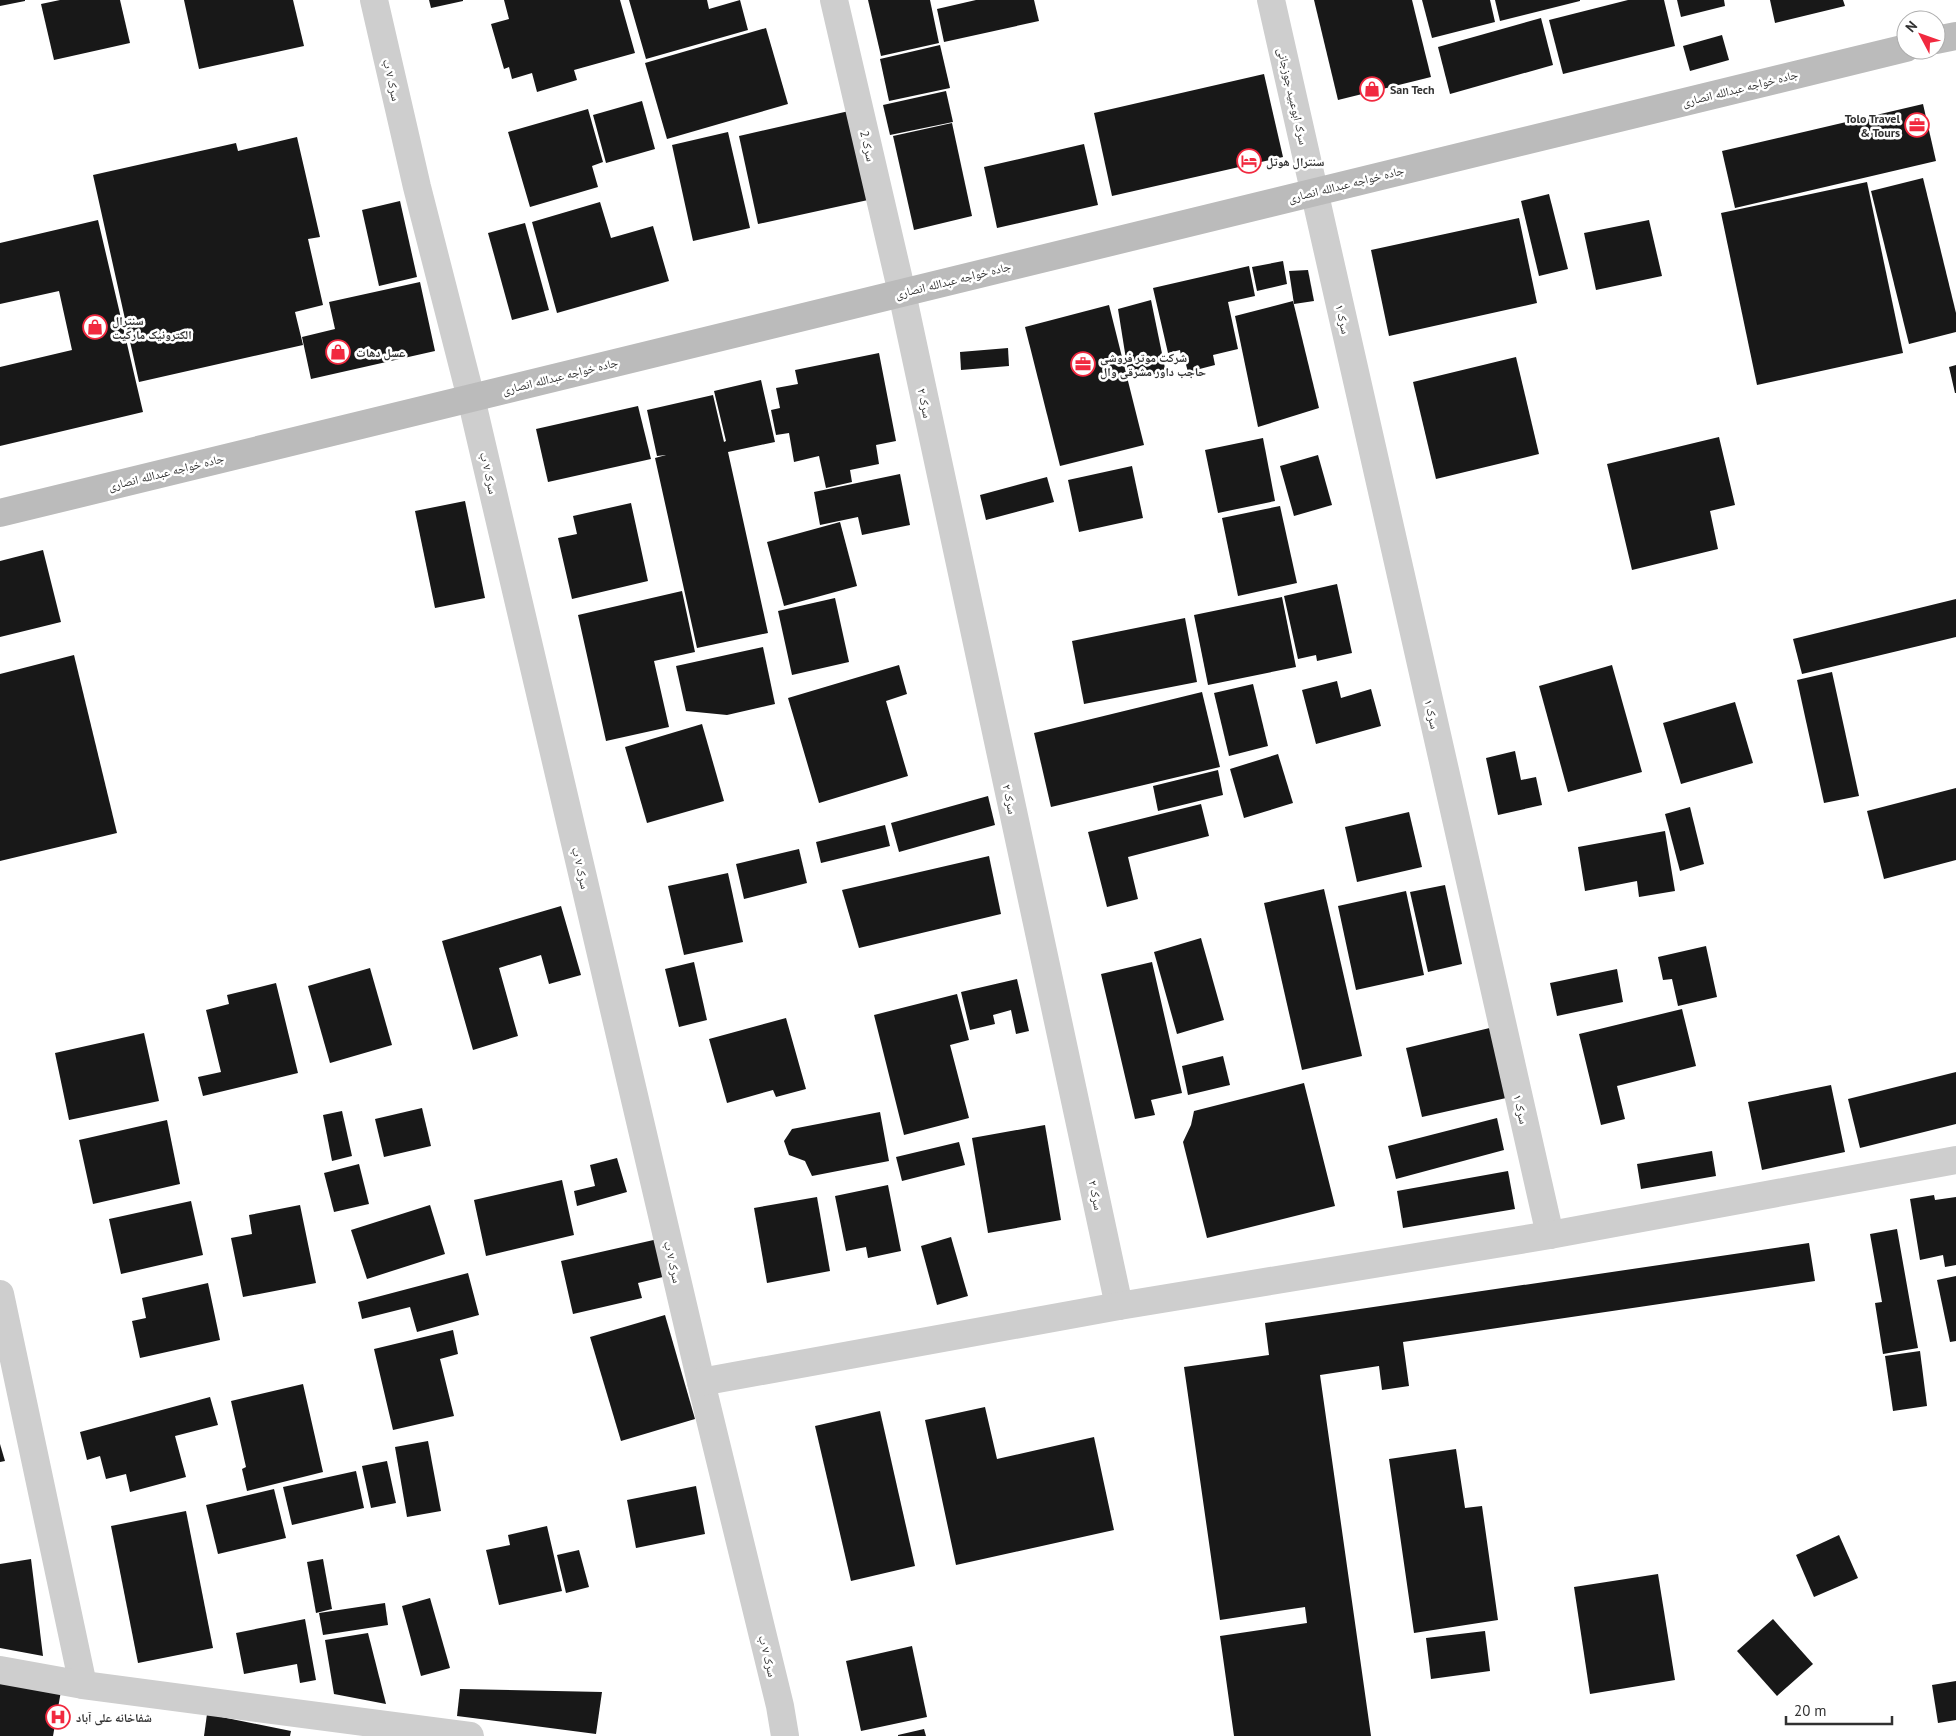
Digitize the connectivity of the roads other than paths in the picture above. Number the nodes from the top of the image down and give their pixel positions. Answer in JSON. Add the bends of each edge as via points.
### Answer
{"nodes":[{"id":1,"x":374,"y":0,"type":"edge"},
{"id":2,"x":834,"y":0,"type":"edge"},
{"id":3,"x":1271,"y":0,"type":"edge"},
{"id":4,"x":1956,"y":22,"type":"edge"},
{"id":5,"x":1956,"y":35,"type":"edge"},
{"id":6,"x":1896,"y":50,"type":"edge"},
{"id":7,"x":1315,"y":192,"type":"junction"},
{"id":8,"x":902,"y":293,"type":"junction"},
{"id":9,"x":471,"y":398,"type":"junction"},
{"id":10,"x":0,"y":513,"type":"edge"},
{"id":11,"x":1956,"y":1160,"type":"edge"},
{"id":12,"x":1550,"y":1235,"type":"junction"},
{"id":13,"x":0,"y":1294,"type":"edge"},
{"id":14,"x":1119,"y":1306,"type":"junction"},
{"id":15,"x":701,"y":1382,"type":"junction"},
{"id":16,"x":0,"y":1670,"type":"edge"},
{"id":17,"x":83,"y":1685,"type":"junction"},
{"id":18,"x":470,"y":1736,"type":"edge"},
{"id":19,"x":785,"y":1736,"type":"edge"}],
"edges":[{"from":1,"to":9,"type":"street","name":"سرک ۷ ب","via":[[417,187]]},
{"from":2,"to":8,"type":"street","name":"سرک 2"},
{"from":3,"to":7,"type":"street","name":"سرک ابوعبید جوزجانی"},
{"from":4,"to":5,"type":"main road"},
{"from":6,"to":7,"type":"main road","name":"جاده خواجه عبدالله انصاری"},
{"from":7,"to":8,"type":"main road","name":"جاده خواجه عبدالله انصاری"},
{"from":7,"to":12,"type":"street","name":"سرک ۱"},
{"from":8,"to":9,"type":"main road","name":"جاده خواجه عبدالله انصاری"},
{"from":8,"to":14,"type":"street","name":"سرک ۲"},
{"from":9,"to":10,"type":"main road","name":"جاده خواجه عبدالله انصاری"},
{"from":9,"to":15,"type":"street","name":"سرک ۷ ب"},
{"from":11,"to":12,"type":"street"},
{"from":12,"to":14,"type":"street"},
{"from":13,"to":17,"type":"street"},
{"from":14,"to":15,"type":"street"},
{"from":15,"to":19,"type":"street","name":"سرک ۷ ب"},
{"from":16,"to":17,"type":"street"},
{"from":17,"to":18,"type":"street"}]}
